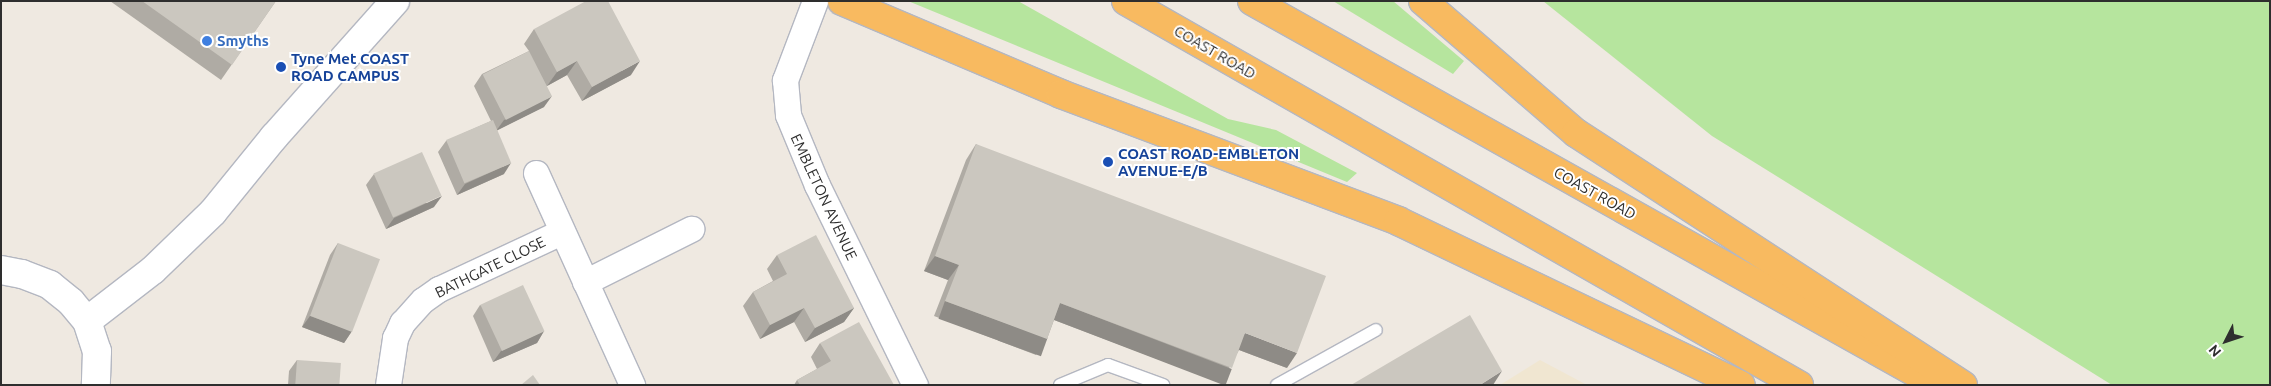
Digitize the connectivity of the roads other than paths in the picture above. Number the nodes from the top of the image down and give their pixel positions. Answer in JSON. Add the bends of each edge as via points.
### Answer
{"nodes":[{"id":1,"x":395,"y":1,"type":"edge"},
{"id":2,"x":814,"y":1,"type":"edge"},
{"id":3,"x":842,"y":1,"type":"edge"},
{"id":4,"x":1126,"y":1,"type":"edge"},
{"id":5,"x":1252,"y":1,"type":"edge"},
{"id":6,"x":1423,"y":1,"type":"edge"},
{"id":7,"x":536,"y":173,"type":"dead end"},
{"id":8,"x":691,"y":230,"type":"dead end"},
{"id":9,"x":561,"y":232,"type":"junction"},
{"id":10,"x":1,"y":270,"type":"edge"},
{"id":11,"x":585,"y":282,"type":"junction"},
{"id":12,"x":87,"y":321,"type":"junction"},
{"id":13,"x":1376,"y":330,"type":"dead end"},
{"id":14,"x":96,"y":385,"type":"edge"},
{"id":15,"x":388,"y":385,"type":"edge"},
{"id":16,"x":632,"y":385,"type":"edge"},
{"id":17,"x":915,"y":385,"type":"edge"},
{"id":18,"x":1060,"y":385,"type":"edge"},
{"id":19,"x":1163,"y":385,"type":"edge"},
{"id":20,"x":1277,"y":385,"type":"edge"},
{"id":21,"x":1741,"y":385,"type":"edge"},
{"id":22,"x":1799,"y":385,"type":"edge"},
{"id":23,"x":1938,"y":385,"type":"edge"},
{"id":24,"x":1963,"y":385,"type":"edge"}],
"edges":[{"from":1,"to":12,"type":"street","via":[[286,123],[208,218],[153,270]]},
{"from":2,"to":17,"type":"street","name":"EMBLETON AVENUE","via":[[785,80],[788,115],[817,185]]},
{"from":3,"to":21,"type":"highway","via":[[1061,94],[1398,221]]},
{"from":4,"to":22,"type":"highway","name":"COAST ROAD"},
{"from":5,"to":23,"type":"highway","name":"COAST ROAD"},
{"from":6,"to":24,"type":"highway","via":[[1576,133]]},
{"from":7,"to":9,"type":"street","name":"BATHGATE CLOSE"},
{"from":8,"to":11,"type":"street"},
{"from":9,"to":11,"type":"street","name":"BATHGATE CLOSE"},
{"from":9,"to":15,"type":"street","name":"BATHGATE CLOSE","via":[[439,289],[423,300],[402,323],[395,338]]},
{"from":10,"to":12,"type":"street","via":[[50,285],[72,302]]},
{"from":11,"to":16,"type":"street","name":"BATHGATE CLOSE"},
{"from":12,"to":14,"type":"street","via":[[97,351]]},
{"from":13,"to":20,"type":"lane"},
{"from":18,"to":19,"type":"lane","via":[[1108,365]]}]}
